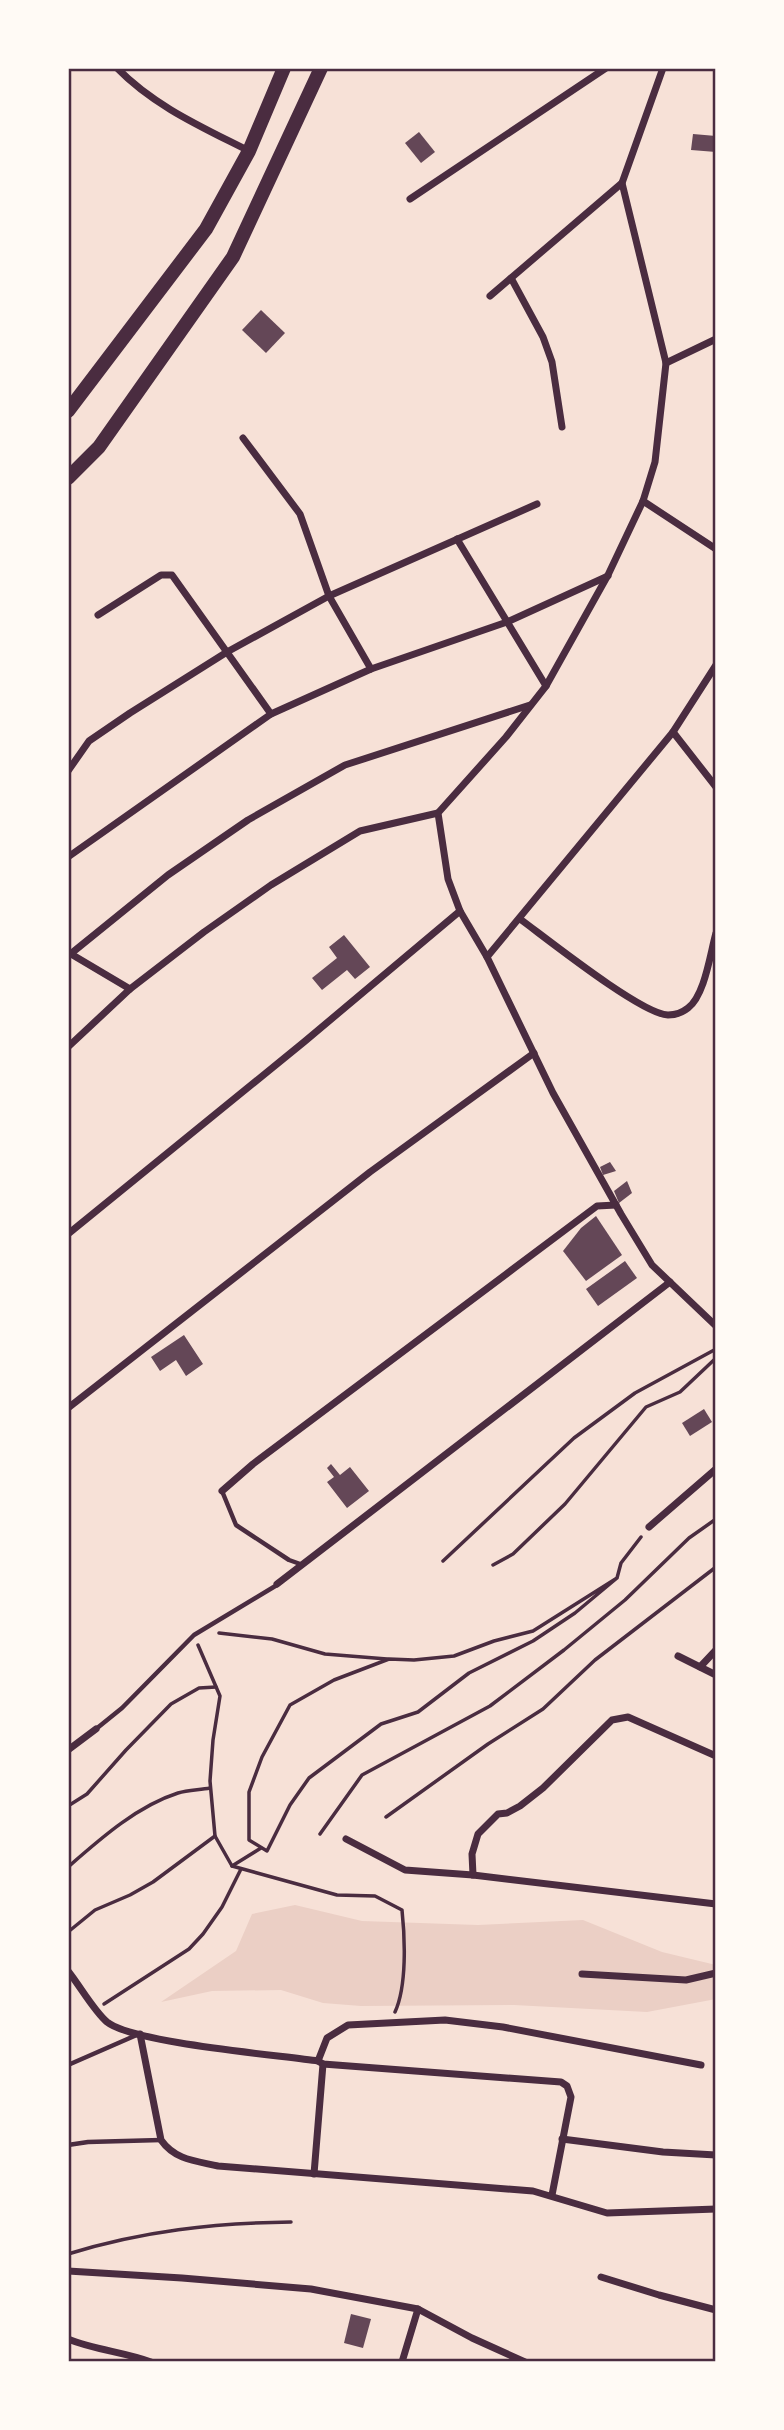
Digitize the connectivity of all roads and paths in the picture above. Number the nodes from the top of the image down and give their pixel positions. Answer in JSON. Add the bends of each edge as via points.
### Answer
{"nodes":[{"id":1,"x":117,"y":68,"type":"edge"},
{"id":2,"x":284,"y":68,"type":"edge"},
{"id":3,"x":320,"y":68,"type":"edge"},
{"id":4,"x":606,"y":68,"type":"edge"},
{"id":5,"x":663,"y":68,"type":"edge"},
{"id":6,"x":249,"y":151,"type":"junction"},
{"id":7,"x":622,"y":183,"type":"junction"},
{"id":8,"x":411,"y":199,"type":"dead end"},
{"id":9,"x":511,"y":278,"type":"junction"},
{"id":10,"x":490,"y":296,"type":"dead end"},
{"id":11,"x":716,"y":339,"type":"edge"},
{"id":12,"x":666,"y":363,"type":"junction"},
{"id":13,"x":68,"y":411,"type":"edge"},
{"id":14,"x":562,"y":427,"type":"dead end"},
{"id":15,"x":243,"y":438,"type":"dead end"},
{"id":16,"x":68,"y":478,"type":"edge"},
{"id":17,"x":643,"y":501,"type":"junction"},
{"id":18,"x":537,"y":503,"type":"dead end"},
{"id":19,"x":457,"y":539,"type":"junction"},
{"id":20,"x":716,"y":549,"type":"edge"},
{"id":21,"x":608,"y":575,"type":"junction"},
{"id":22,"x":329,"y":596,"type":"junction"},
{"id":23,"x":98,"y":615,"type":"dead end"},
{"id":24,"x":507,"y":622,"type":"junction"},
{"id":25,"x":228,"y":653,"type":"junction"},
{"id":26,"x":716,"y":665,"type":"edge"},
{"id":27,"x":371,"y":669,"type":"junction"},
{"id":28,"x":546,"y":686,"type":"junction"},
{"id":29,"x":531,"y":705,"type":"junction"},
{"id":30,"x":271,"y":713,"type":"junction"},
{"id":31,"x":673,"y":732,"type":"junction"},
{"id":32,"x":68,"y":771,"type":"edge"},
{"id":33,"x":716,"y":787,"type":"edge"},
{"id":34,"x":438,"y":813,"type":"junction"},
{"id":35,"x":68,"y":858,"type":"edge"},
{"id":36,"x":460,"y":911,"type":"junction"},
{"id":37,"x":520,"y":919,"type":"junction"},
{"id":38,"x":716,"y":933,"type":"edge"},
{"id":39,"x":69,"y":955,"type":"edge"},
{"id":40,"x":487,"y":957,"type":"junction"},
{"id":41,"x":130,"y":989,"type":"junction"},
{"id":42,"x":68,"y":1047,"type":"edge"},
{"id":43,"x":534,"y":1053,"type":"junction"},
{"id":44,"x":616,"y":1205,"type":"junction"},
{"id":45,"x":68,"y":1234,"type":"edge"},
{"id":46,"x":670,"y":1282,"type":"junction"},
{"id":47,"x":716,"y":1326,"type":"edge"},
{"id":48,"x":716,"y":1349,"type":"edge"},
{"id":49,"x":716,"y":1358,"type":"edge"},
{"id":50,"x":68,"y":1408,"type":"edge"},
{"id":51,"x":716,"y":1469,"type":"edge"},
{"id":52,"x":222,"y":1491,"type":"joint"},
{"id":53,"x":716,"y":1519,"type":"edge"},
{"id":54,"x":649,"y":1527,"type":"joint"},
{"id":55,"x":443,"y":1561,"type":"dead end"},
{"id":56,"x":303,"y":1565,"type":"junction"},
{"id":57,"x":493,"y":1565,"type":"dead end"},
{"id":58,"x":716,"y":1567,"type":"edge"},
{"id":59,"x":617,"y":1578,"type":"junction"},
{"id":60,"x":278,"y":1584,"type":"joint"},
{"id":61,"x":194,"y":1635,"type":"junction"},
{"id":62,"x":716,"y":1650,"type":"edge"},
{"id":63,"x":678,"y":1656,"type":"dead end"},
{"id":64,"x":389,"y":1659,"type":"junction"},
{"id":65,"x":700,"y":1667,"type":"junction"},
{"id":66,"x":716,"y":1675,"type":"edge"},
{"id":67,"x":216,"y":1687,"type":"junction"},
{"id":68,"x":96,"y":1729,"type":"joint"},
{"id":69,"x":68,"y":1750,"type":"edge"},
{"id":70,"x":716,"y":1756,"type":"edge"},
{"id":71,"x":211,"y":1788,"type":"junction"},
{"id":72,"x":68,"y":1807,"type":"edge"},
{"id":73,"x":386,"y":1817,"type":"dead end"},
{"id":74,"x":320,"y":1834,"type":"dead end"},
{"id":75,"x":215,"y":1836,"type":"junction"},
{"id":76,"x":346,"y":1839,"type":"dead end"},
{"id":77,"x":262,"y":1847,"type":"junction"},
{"id":78,"x":232,"y":1866,"type":"junction"},
{"id":79,"x":68,"y":1867,"type":"edge"},
{"id":80,"x":241,"y":1869,"type":"junction"},
{"id":81,"x":472,"y":1875,"type":"junction"},
{"id":82,"x":716,"y":1904,"type":"edge"},
{"id":83,"x":68,"y":1932,"type":"edge"},
{"id":84,"x":68,"y":1971,"type":"edge"},
{"id":85,"x":716,"y":1973,"type":"edge"},
{"id":86,"x":582,"y":1974,"type":"dead end"},
{"id":87,"x":97,"y":2009,"type":"junction"},
{"id":88,"x":391,"y":2022,"type":"junction"},
{"id":89,"x":140,"y":2034,"type":"junction"},
{"id":90,"x":321,"y":2062,"type":"junction"},
{"id":91,"x":68,"y":2065,"type":"edge"},
{"id":92,"x":701,"y":2065,"type":"dead end"},
{"id":93,"x":562,"y":2139,"type":"junction"},
{"id":94,"x":162,"y":2140,"type":"junction"},
{"id":95,"x":68,"y":2145,"type":"edge"},
{"id":96,"x":716,"y":2155,"type":"edge"},
{"id":97,"x":314,"y":2174,"type":"junction"},
{"id":98,"x":552,"y":2195,"type":"junction"},
{"id":99,"x":716,"y":2209,"type":"edge"},
{"id":100,"x":291,"y":2222,"type":"dead end"},
{"id":101,"x":68,"y":2254,"type":"edge"},
{"id":102,"x":68,"y":2271,"type":"edge"},
{"id":103,"x":601,"y":2277,"type":"dead end"},
{"id":104,"x":418,"y":2309,"type":"junction"},
{"id":105,"x":716,"y":2310,"type":"edge"},
{"id":106,"x":68,"y":2339,"type":"edge"},
{"id":107,"x":151,"y":2362,"type":"edge"},
{"id":108,"x":402,"y":2362,"type":"edge"},
{"id":109,"x":526,"y":2362,"type":"edge"}],
"edges":[{"from":1,"to":6,"type":"street","via":[[137,89],[173,112]]},
{"from":2,"to":6,"type":"highway"},
{"from":3,"to":16,"type":"highway","via":[[233,257],[99,447]]},
{"from":4,"to":8,"type":"street"},
{"from":5,"to":7,"type":"street"},
{"from":6,"to":13,"type":"highway","via":[[206,229]]},
{"from":7,"to":9,"type":"street"},
{"from":7,"to":12,"type":"street"},
{"from":9,"to":10,"type":"street"},
{"from":9,"to":14,"type":"street","via":[[552,362]]},
{"from":11,"to":12,"type":"street"},
{"from":12,"to":17,"type":"street","via":[[655,462]]},
{"from":15,"to":22,"type":"street","via":[[300,514]]},
{"from":17,"to":20,"type":"street"},
{"from":17,"to":21,"type":"street"},
{"from":18,"to":19,"type":"street"},
{"from":19,"to":22,"type":"street"},
{"from":19,"to":24,"type":"street"},
{"from":21,"to":24,"type":"street"},
{"from":21,"to":28,"type":"street"},
{"from":22,"to":25,"type":"street"},
{"from":22,"to":27,"type":"street"},
{"from":23,"to":25,"type":"street","via":[[161,575],[173,576]]},
{"from":24,"to":27,"type":"street"},
{"from":24,"to":28,"type":"street"},
{"from":25,"to":30,"type":"street"},
{"from":25,"to":32,"type":"street","via":[[89,741]]},
{"from":26,"to":31,"type":"street"},
{"from":27,"to":30,"type":"street"},
{"from":28,"to":29,"type":"street"},
{"from":29,"to":34,"type":"street"},
{"from":29,"to":39,"type":"street","via":[[345,765],[248,820],[168,875]]},
{"from":30,"to":35,"type":"street"},
{"from":31,"to":33,"type":"street"},
{"from":31,"to":37,"type":"street"},
{"from":34,"to":36,"type":"street","via":[[448,879]]},
{"from":34,"to":41,"type":"street","via":[[360,831],[271,885]]},
{"from":36,"to":40,"type":"street"},
{"from":36,"to":45,"type":"street"},
{"from":37,"to":38,"type":"street","via":[[633,1000],[666,1015],[690,1007],[699,995]]},
{"from":37,"to":40,"type":"street"},
{"from":39,"to":41,"type":"street"},
{"from":40,"to":43,"type":"street"},
{"from":41,"to":42,"type":"street"},
{"from":43,"to":44,"type":"street"},
{"from":43,"to":50,"type":"street","via":[[370,1172]]},
{"from":44,"to":46,"type":"street","via":[[652,1265]]},
{"from":44,"to":52,"type":"street","via":[[597,1206]]},
{"from":46,"to":47,"type":"street"},
{"from":46,"to":56,"type":"street"},
{"from":48,"to":55,"type":"path","via":[[635,1393],[574,1438]]},
{"from":49,"to":57,"type":"path","via":[[680,1392],[646,1406],[565,1504],[513,1554]]},
{"from":51,"to":54,"type":"street"},
{"from":52,"to":56,"type":"lane","via":[[236,1525]]},
{"from":53,"to":74,"type":"path","via":[[511,1691],[362,1775]]},
{"from":54,"to":59,"type":"path","via":[[621,1563]]},
{"from":56,"to":60,"type":"street"},
{"from":58,"to":73,"type":"path","via":[[595,1660],[543,1709]]},
{"from":59,"to":64,"type":"path","via":[[533,1631],[454,1656]]},
{"from":59,"to":77,"type":"path","via":[[533,1642],[469,1672],[418,1712],[381,1724],[309,1778],[267,1850]]},
{"from":60,"to":61,"type":"lane"},
{"from":61,"to":64,"type":"path","via":[[207,1632],[272,1639],[325,1654]]},
{"from":61,"to":67,"type":"path"},
{"from":61,"to":68,"type":"lane"},
{"from":62,"to":65,"type":"street"},
{"from":63,"to":65,"type":"street"},
{"from":64,"to":77,"type":"path","via":[[290,1705],[249,1792],[249,1840]]},
{"from":65,"to":66,"type":"street"},
{"from":67,"to":71,"type":"path","via":[[220,1696]]},
{"from":67,"to":72,"type":"path","via":[[199,1688],[171,1704],[88,1794]]},
{"from":68,"to":69,"type":"street"},
{"from":70,"to":81,"type":"street","via":[[628,1717],[612,1720],[543,1788],[520,1806],[498,1814],[478,1834]]},
{"from":71,"to":75,"type":"path"},
{"from":71,"to":79,"type":"path","via":[[179,1793],[151,1805]]},
{"from":75,"to":78,"type":"path"},
{"from":75,"to":83,"type":"path","via":[[153,1882],[95,1910]]},
{"from":76,"to":81,"type":"street","via":[[405,1870]]},
{"from":77,"to":78,"type":"path"},
{"from":78,"to":80,"type":"path"},
{"from":80,"to":87,"type":"path","via":[[222,1907],[189,1949]]},
{"from":80,"to":88,"type":"path","via":[[337,1895],[375,1896],[402,1910],[403,1965],[399,2004]]},
{"from":81,"to":82,"type":"street"},
{"from":84,"to":87,"type":"street"},
{"from":85,"to":86,"type":"street","via":[[686,1980]]},
{"from":87,"to":89,"type":"street","via":[[116,2028]]},
{"from":88,"to":90,"type":"street","via":[[348,2025],[335,2031],[322,2047]]},
{"from":88,"to":92,"type":"street","via":[[445,2020],[503,2027]]},
{"from":89,"to":90,"type":"street"},
{"from":89,"to":91,"type":"lane"},
{"from":89,"to":94,"type":"street"},
{"from":90,"to":93,"type":"street","via":[[561,2082],[571,2097]]},
{"from":90,"to":97,"type":"street"},
{"from":93,"to":96,"type":"street"},
{"from":93,"to":98,"type":"street"},
{"from":94,"to":95,"type":"lane"},
{"from":94,"to":97,"type":"street","via":[[182,2158],[218,2166]]},
{"from":97,"to":98,"type":"street"},
{"from":98,"to":99,"type":"street","via":[[607,2213]]},
{"from":100,"to":101,"type":"path","via":[[184,2227]]},
{"from":102,"to":104,"type":"street","via":[[311,2290]]},
{"from":103,"to":105,"type":"street"},
{"from":104,"to":108,"type":"street"},
{"from":104,"to":109,"type":"street"},
{"from":106,"to":107,"type":"street"}]}
